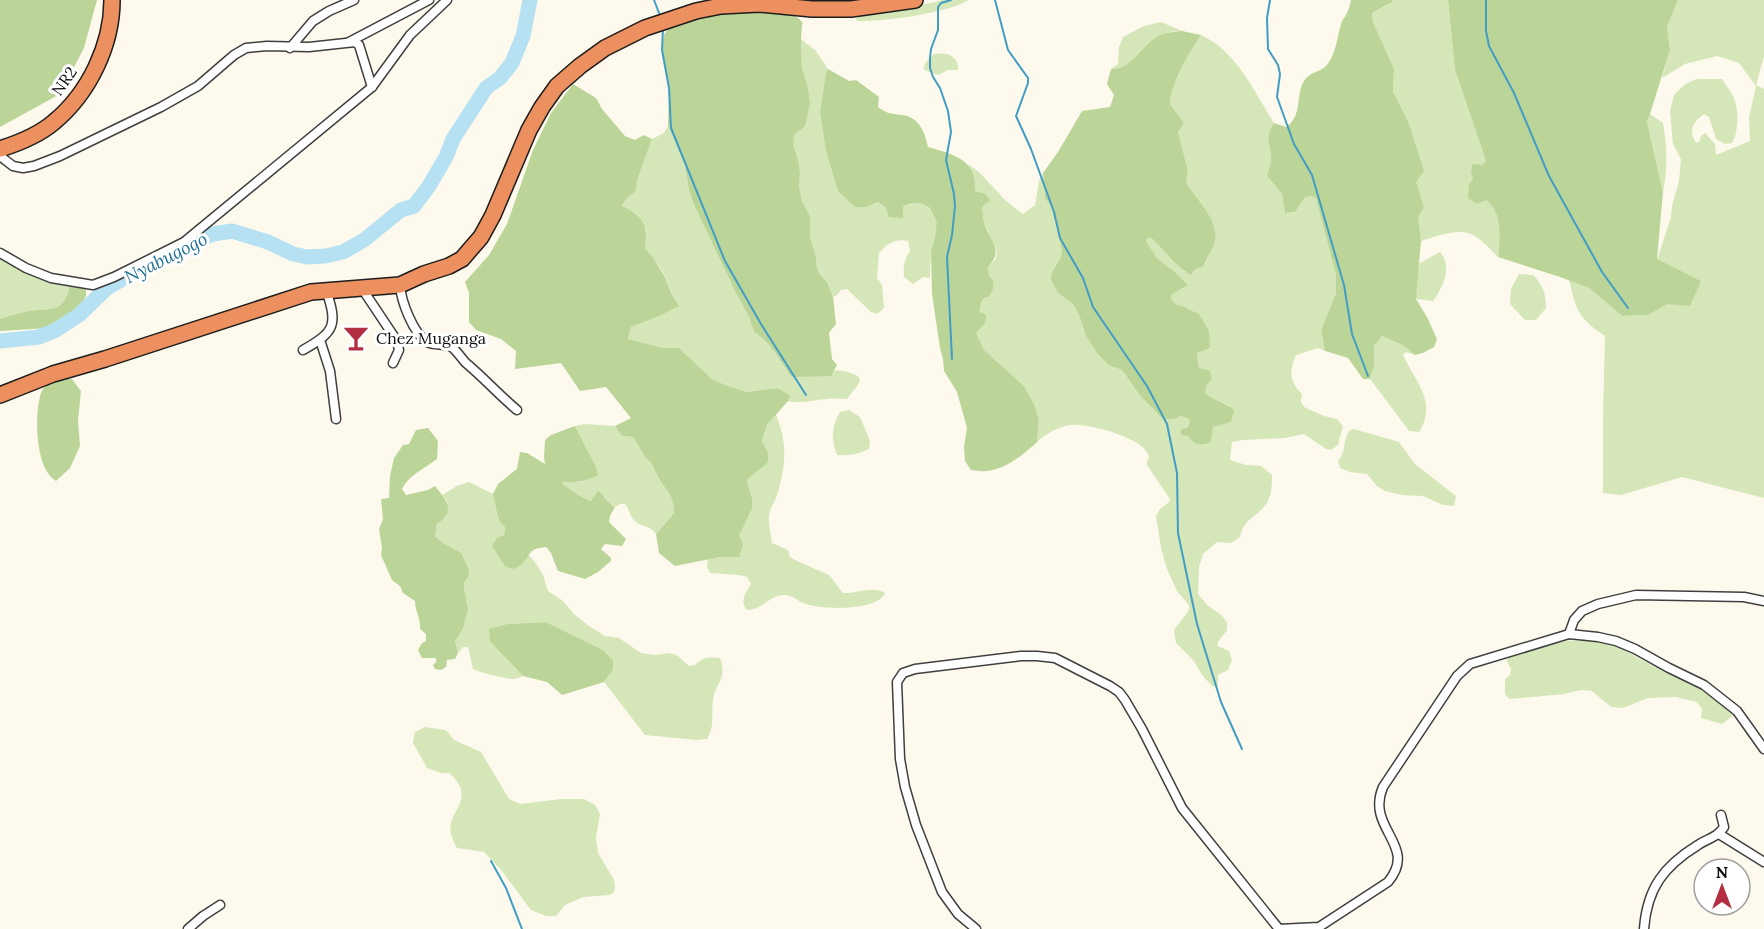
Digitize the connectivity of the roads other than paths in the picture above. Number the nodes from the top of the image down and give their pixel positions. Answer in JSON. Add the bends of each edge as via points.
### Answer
{"nodes":[{"id":1,"x":112,"y":0,"type":"edge"},
{"id":2,"x":354,"y":0,"type":"edge"},
{"id":3,"x":429,"y":0,"type":"edge"},
{"id":4,"x":447,"y":0,"type":"edge"},
{"id":5,"x":915,"y":0,"type":"edge"},
{"id":6,"x":349,"y":42,"type":"junction"},
{"id":7,"x":290,"y":48,"type":"junction"},
{"id":8,"x":372,"y":87,"type":"junction"},
{"id":9,"x":0,"y":148,"type":"edge"},
{"id":10,"x":0,"y":156,"type":"edge"},
{"id":11,"x":0,"y":253,"type":"edge"},
{"id":12,"x":400,"y":285,"type":"junction"},
{"id":13,"x":361,"y":286,"type":"junction"},
{"id":14,"x":326,"y":290,"type":"junction"},
{"id":15,"x":320,"y":340,"type":"junction"},
{"id":16,"x":303,"y":350,"type":"dead end"},
{"id":17,"x":393,"y":363,"type":"dead end"},
{"id":18,"x":0,"y":395,"type":"edge"},
{"id":19,"x":517,"y":410,"type":"dead end"},
{"id":20,"x":336,"y":419,"type":"dead end"},
{"id":21,"x":1764,"y":601,"type":"edge"},
{"id":22,"x":1569,"y":634,"type":"junction"},
{"id":23,"x":1764,"y":749,"type":"edge"},
{"id":24,"x":1721,"y":815,"type":"dead end"},
{"id":25,"x":1719,"y":834,"type":"junction"},
{"id":26,"x":1764,"y":862,"type":"edge"},
{"id":27,"x":220,"y":905,"type":"dead end"},
{"id":28,"x":188,"y":929,"type":"edge"},
{"id":29,"x":976,"y":929,"type":"edge"},
{"id":30,"x":1279,"y":929,"type":"edge"},
{"id":31,"x":1644,"y":929,"type":"edge"}],
"edges":[{"from":1,"to":9,"type":"highway","name":"NR2","number":"NR2","via":[[105,49],[78,95],[53,123],[20,142]]},
{"from":2,"to":7,"type":"street","via":[[313,21]]},
{"from":3,"to":6,"type":"street"},
{"from":4,"to":8,"type":"street","via":[[410,35]]},
{"from":5,"to":12,"type":"highway","via":[[851,9],[721,6],[661,21],[605,48],[557,86],[542,107],[493,214],[471,250],[449,266]]},
{"from":6,"to":7,"type":"street"},
{"from":6,"to":8,"type":"street","via":[[359,45]]},
{"from":7,"to":10,"type":"street","via":[[254,47],[240,51],[198,86],[162,107],[48,161],[23,168]]},
{"from":8,"to":11,"type":"street","via":[[184,242],[114,277],[93,285],[51,278]]},
{"from":12,"to":13,"type":"highway"},
{"from":12,"to":19,"type":"street","via":[[408,314],[420,335],[428,342],[451,346]]},
{"from":13,"to":14,"type":"highway"},
{"from":13,"to":17,"type":"street","via":[[398,341]]},
{"from":14,"to":15,"type":"street","via":[[333,321]]},
{"from":14,"to":18,"type":"highway","via":[[53,374]]},
{"from":15,"to":16,"type":"street"},
{"from":15,"to":20,"type":"street","via":[[330,371]]},
{"from":21,"to":22,"type":"street","via":[[1744,597],[1636,595],[1582,611]]},
{"from":22,"to":23,"type":"street","via":[[1616,641],[1704,685],[1737,711]]},
{"from":22,"to":30,"type":"street","via":[[1470,664],[1457,676],[1379,795],[1382,821],[1398,854],[1394,875],[1325,924]]},
{"from":24,"to":25,"type":"street","via":[[1724,826]]},
{"from":25,"to":26,"type":"street"},
{"from":25,"to":31,"type":"street","via":[[1698,845],[1661,875],[1651,895]]},
{"from":27,"to":28,"type":"street"},
{"from":29,"to":30,"type":"street","via":[[958,914],[942,892],[916,825],[900,759],[897,682],[903,673],[939,665],[1037,656],[1066,662],[1119,692],[1182,808]]}]}
